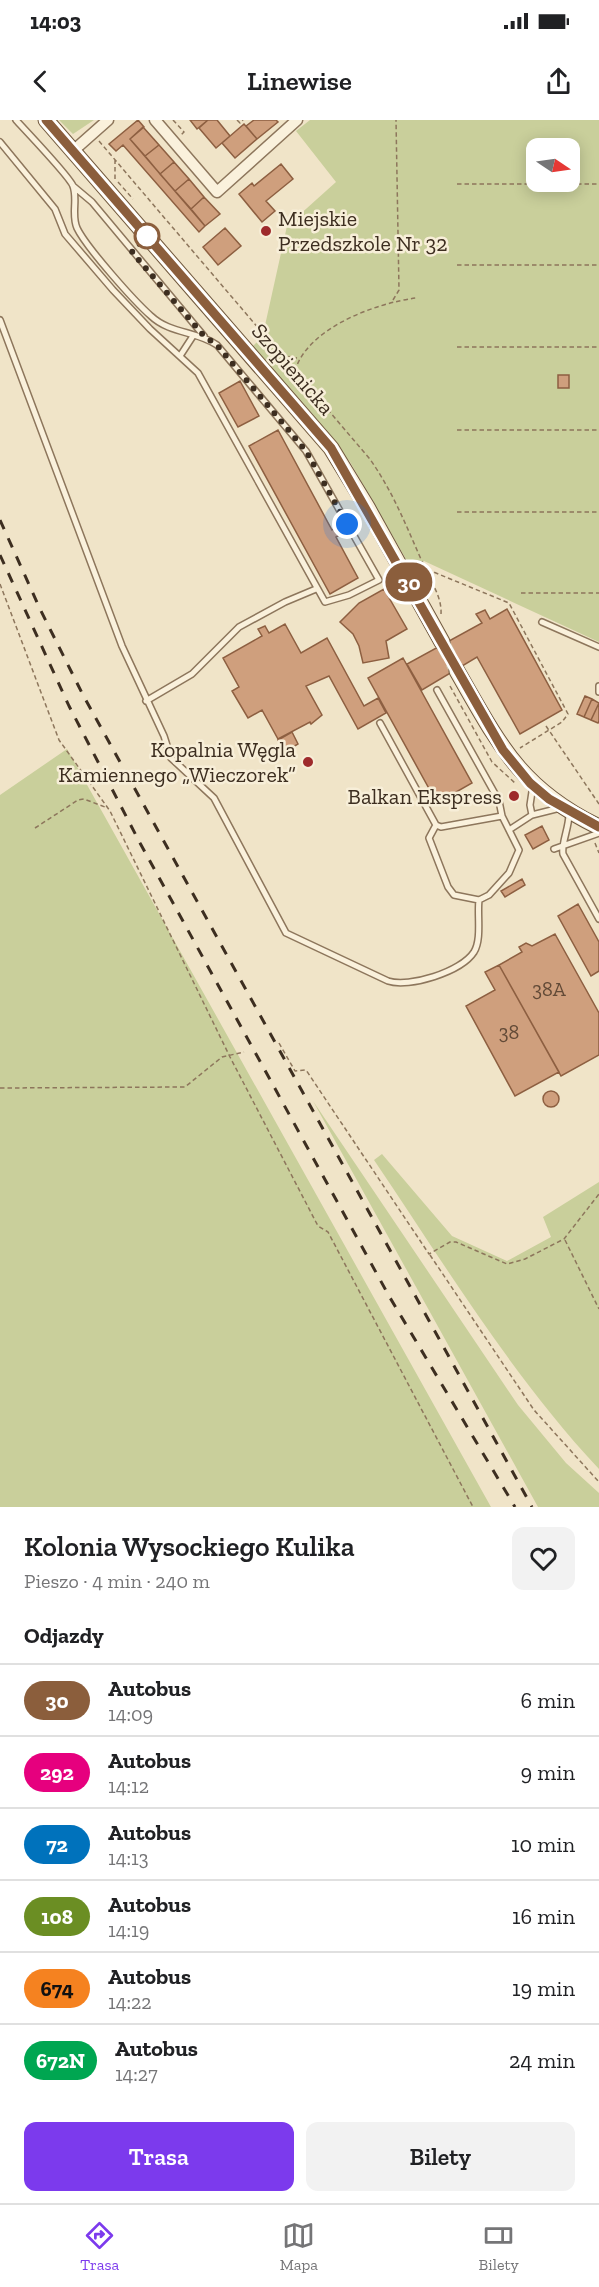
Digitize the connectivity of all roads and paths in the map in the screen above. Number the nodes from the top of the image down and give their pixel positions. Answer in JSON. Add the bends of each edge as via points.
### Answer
{"nodes":[{"id":1,"x":16,"y":120,"type":"edge"},
{"id":2,"x":46,"y":120,"type":"edge"},
{"id":3,"x":108,"y":120,"type":"edge"},
{"id":4,"x":155,"y":120,"type":"edge"},
{"id":5,"x":237,"y":120,"type":"edge"},
{"id":6,"x":243,"y":120,"type":"edge"},
{"id":7,"x":297,"y":120,"type":"edge"},
{"id":8,"x":396,"y":120,"type":"edge"},
{"id":9,"x":93,"y":134,"type":"junction"},
{"id":10,"x":0,"y":142,"type":"edge"},
{"id":11,"x":73,"y":151,"type":"junction"},
{"id":12,"x":457,"y":184,"type":"dead end"},
{"id":13,"x":599,"y":184,"type":"edge"},
{"id":14,"x":73,"y":186,"type":"junction"},
{"id":15,"x":457,"y":265,"type":"dead end"},
{"id":16,"x":599,"y":265,"type":"edge"},
{"id":17,"x":416,"y":298,"type":"dead end"},
{"id":18,"x":393,"y":300,"type":"junction"},
{"id":19,"x":0,"y":320,"type":"edge"},
{"id":20,"x":193,"y":336,"type":"junction"},
{"id":21,"x":204,"y":336,"type":"junction"},
{"id":22,"x":457,"y":347,"type":"dead end"},
{"id":23,"x":599,"y":347,"type":"edge"},
{"id":24,"x":280,"y":355,"type":"junction"},
{"id":25,"x":180,"y":356,"type":"junction"},
{"id":26,"x":299,"y":358,"type":"junction"},
{"id":27,"x":295,"y":372,"type":"junction"},
{"id":28,"x":457,"y":430,"type":"dead end"},
{"id":29,"x":599,"y":430,"type":"edge"},
{"id":30,"x":457,"y":512,"type":"dead end"},
{"id":31,"x":599,"y":512,"type":"edge"},
{"id":32,"x":427,"y":572,"type":"junction"},
{"id":33,"x":0,"y":584,"type":"edge"},
{"id":34,"x":316,"y":589,"type":"junction"},
{"id":35,"x":521,"y":593,"type":"dead end"},
{"id":36,"x":599,"y":593,"type":"edge"},
{"id":37,"x":441,"y":621,"type":"dead end"},
{"id":38,"x":542,"y":622,"type":"dead end"},
{"id":39,"x":442,"y":642,"type":"tunnel mouth"},
{"id":40,"x":599,"y":647,"type":"edge"},
{"id":41,"x":453,"y":676,"type":"joint"},
{"id":42,"x":599,"y":686,"type":"edge"},
{"id":43,"x":437,"y":690,"type":"dead end"},
{"id":44,"x":599,"y":692,"type":"edge"},
{"id":45,"x":146,"y":701,"type":"junction"},
{"id":46,"x":380,"y":723,"type":"dead end"},
{"id":47,"x":546,"y":726,"type":"dead end"},
{"id":48,"x":548,"y":730,"type":"junction"},
{"id":49,"x":514,"y":751,"type":"dead end"},
{"id":50,"x":508,"y":778,"type":"dead end"},
{"id":51,"x":533,"y":785,"type":"junction"},
{"id":52,"x":599,"y":804,"type":"edge"},
{"id":53,"x":565,"y":810,"type":"junction"},
{"id":54,"x":110,"y":811,"type":"junction"},
{"id":55,"x":532,"y":815,"type":"junction"},
{"id":56,"x":502,"y":816,"type":"junction"},
{"id":57,"x":436,"y":825,"type":"junction"},
{"id":58,"x":35,"y":828,"type":"dead end"},
{"id":59,"x":509,"y":830,"type":"junction"},
{"id":60,"x":599,"y":833,"type":"edge"},
{"id":61,"x":596,"y":834,"type":"edge"},
{"id":62,"x":561,"y":846,"type":"junction"},
{"id":63,"x":554,"y":849,"type":"dead end"},
{"id":64,"x":599,"y":853,"type":"edge"},
{"id":65,"x":479,"y":900,"type":"junction"},
{"id":66,"x":599,"y":918,"type":"edge"},
{"id":67,"x":279,"y":1043,"type":"dead end"},
{"id":68,"x":244,"y":1052,"type":"dead end"},
{"id":69,"x":230,"y":1057,"type":"junction"},
{"id":70,"x":0,"y":1088,"type":"edge"},
{"id":71,"x":599,"y":1194,"type":"edge"},
{"id":72,"x":564,"y":1239,"type":"junction"},
{"id":73,"x":429,"y":1254,"type":"junction"},
{"id":74,"x":599,"y":1309,"type":"edge"},
{"id":75,"x":599,"y":1482,"type":"edge"},
{"id":76,"x":473,"y":1507,"type":"edge"}],
"edges":[{"from":1,"to":14,"type":"lane"},
{"from":2,"to":11,"type":"street","name":"Szopienicka"},
{"from":3,"to":9,"type":"street"},
{"from":4,"to":7,"type":"street","via":[[217,192]]},
{"from":5,"to":6,"type":"path"},
{"from":8,"to":18,"type":"path","via":[[399,290]]},
{"from":9,"to":11,"type":"street"},
{"from":9,"to":24,"type":"path"},
{"from":10,"to":25,"type":"lane","via":[[55,209],[65,234],[150,329]]},
{"from":11,"to":39,"type":"street","name":"Szopienicka","via":[[331,448]]},
{"from":12,"to":13,"type":"path"},
{"from":14,"to":20,"type":"lane","via":[[77,228],[110,271],[151,317]]},
{"from":14,"to":21,"type":"lane","via":[[92,201]]},
{"from":15,"to":16,"type":"path"},
{"from":17,"to":18,"type":"path"},
{"from":18,"to":26,"type":"path","via":[[336,324]]},
{"from":19,"to":45,"type":"lane"},
{"from":20,"to":21,"type":"lane"},
{"from":20,"to":25,"type":"lane"},
{"from":21,"to":34,"type":"lane","via":[[217,345],[306,451],[379,580],[325,602]]},
{"from":22,"to":23,"type":"path"},
{"from":24,"to":26,"type":"path"},
{"from":24,"to":27,"type":"path"},
{"from":25,"to":34,"type":"lane","via":[[198,372]]},
{"from":26,"to":27,"type":"path"},
{"from":27,"to":32,"type":"path","via":[[382,476]]},
{"from":28,"to":29,"type":"path"},
{"from":30,"to":31,"type":"path"},
{"from":32,"to":37,"type":"path","via":[[438,597]]},
{"from":32,"to":48,"type":"path","via":[[509,603],[568,714]]},
{"from":33,"to":54,"type":"path","via":[[59,740]]},
{"from":34,"to":45,"type":"lane","via":[[239,627],[192,674]]},
{"from":35,"to":36,"type":"path"},
{"from":38,"to":40,"type":"lane"},
{"from":41,"to":50,"type":"path","via":[[492,762]]},
{"from":41,"to":51,"type":"street","via":[[503,750]]},
{"from":42,"to":44,"type":"lane"},
{"from":43,"to":56,"type":"lane","via":[[499,801]]},
{"from":45,"to":65,"type":"lane","via":[[171,758],[213,798],[286,933],[399,985],[455,966],[474,951]]},
{"from":46,"to":57,"type":"lane"},
{"from":47,"to":48,"type":"path"},
{"from":48,"to":49,"type":"path"},
{"from":48,"to":52,"type":"path"},
{"from":51,"to":53,"type":"street"},
{"from":51,"to":55,"type":"lane"},
{"from":53,"to":55,"type":"lane"},
{"from":53,"to":61,"type":"street"},
{"from":53,"to":62,"type":"lane","via":[[568,835]]},
{"from":54,"to":58,"type":"path","via":[[92,801],[78,800]]},
{"from":54,"to":69,"type":"path"},
{"from":55,"to":59,"type":"lane"},
{"from":56,"to":57,"type":"lane"},
{"from":56,"to":59,"type":"lane"},
{"from":57,"to":65,"type":"lane","via":[[429,838],[448,887],[454,895]]},
{"from":59,"to":65,"type":"lane","via":[[519,850],[516,860],[489,895]]},
{"from":60,"to":62,"type":"lane"},
{"from":61,"to":64,"type":"path"},
{"from":62,"to":63,"type":"lane"},
{"from":62,"to":66,"type":"lane"},
{"from":67,"to":73,"type":"path","via":[[295,1071],[306,1070]]},
{"from":68,"to":69,"type":"path"},
{"from":69,"to":70,"type":"path","via":[[222,1057],[185,1087]]},
{"from":69,"to":76,"type":"path","via":[[318,1226],[328,1232]]},
{"from":71,"to":72,"type":"path"},
{"from":72,"to":73,"type":"path","via":[[507,1264],[456,1242]]},
{"from":72,"to":74,"type":"path"},
{"from":73,"to":75,"type":"path","via":[[534,1410]]}]}
